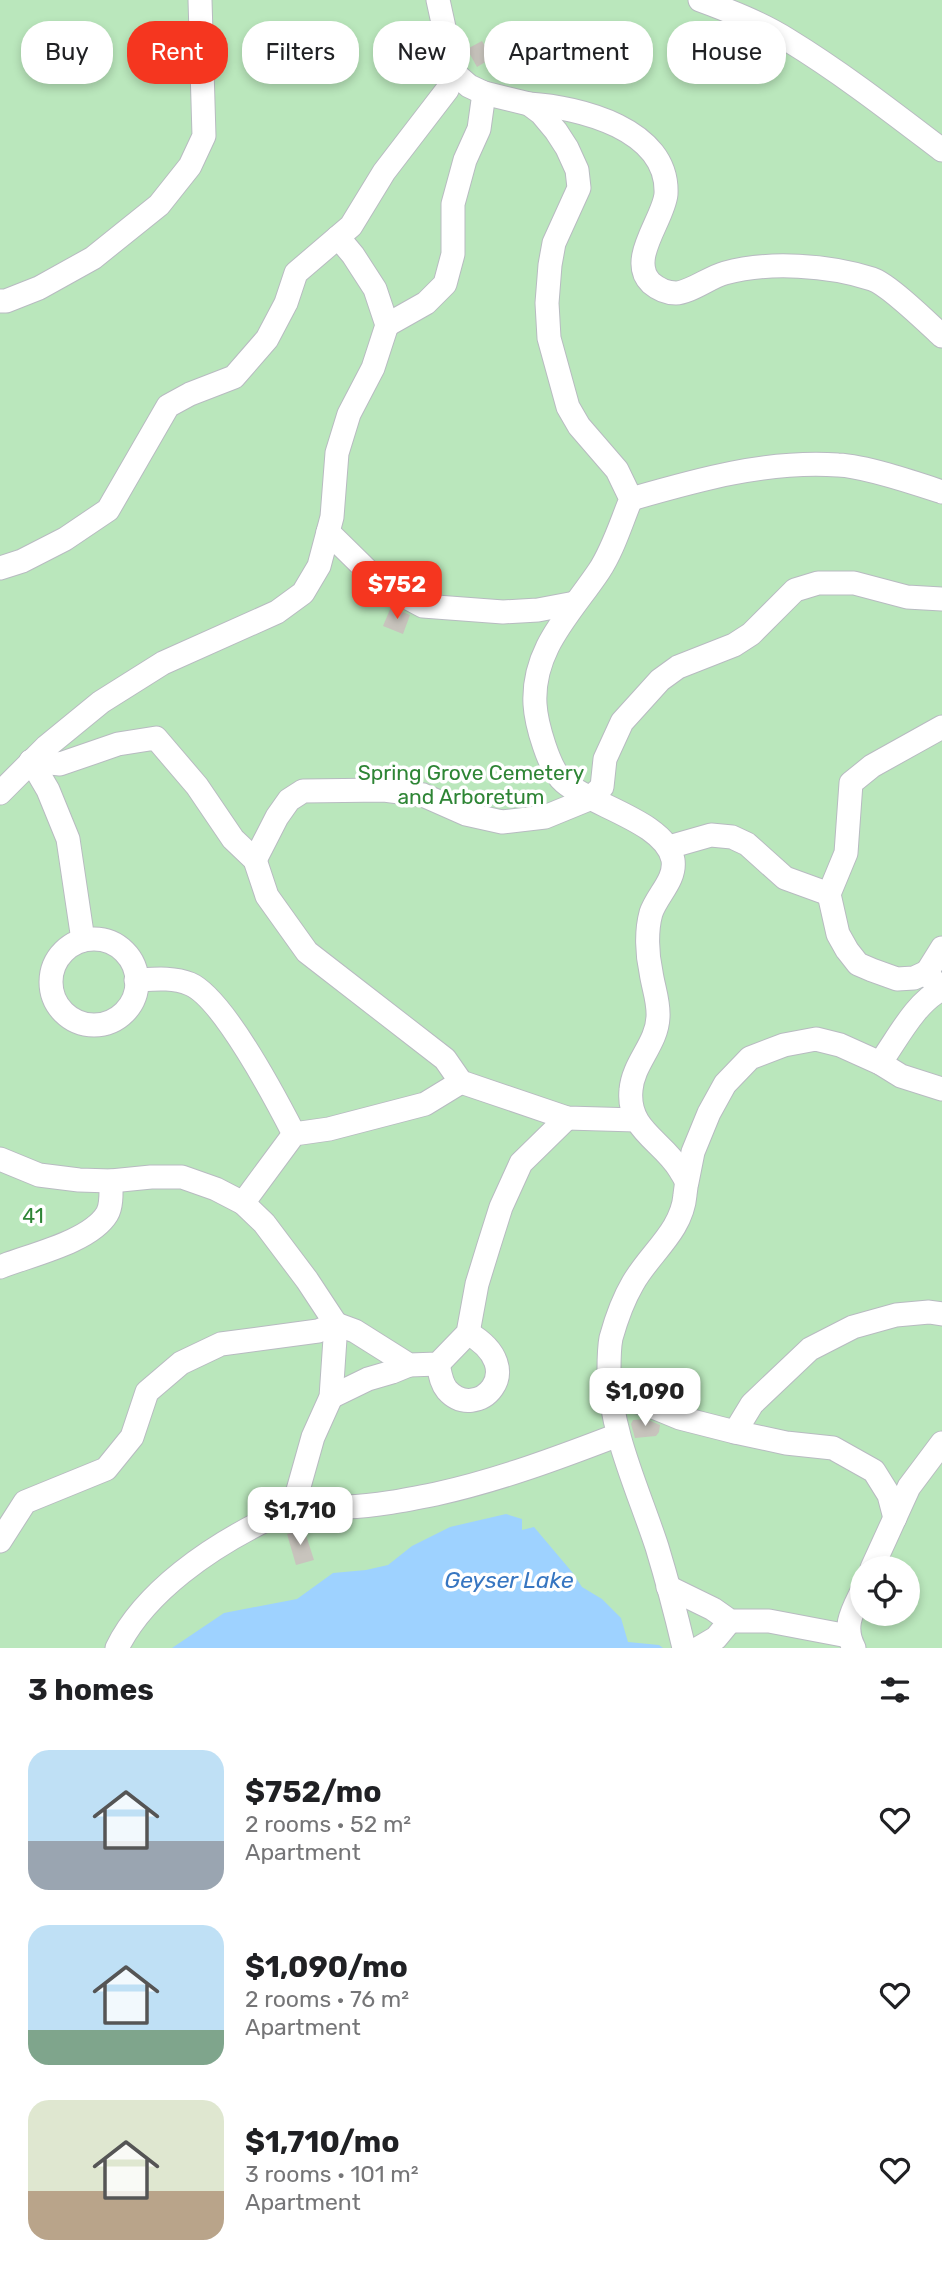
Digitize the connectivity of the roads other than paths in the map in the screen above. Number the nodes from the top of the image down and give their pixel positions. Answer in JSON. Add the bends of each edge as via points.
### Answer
{"nodes":[{"id":1,"x":200,"y":0,"type":"edge"},
{"id":2,"x":439,"y":0,"type":"edge"},
{"id":3,"x":700,"y":0,"type":"edge"},
{"id":4,"x":443,"y":21,"type":"edge"},
{"id":5,"x":449,"y":84,"type":"edge"},
{"id":6,"x":467,"y":84,"type":"edge"},
{"id":7,"x":484,"y":93,"type":"junction"},
{"id":8,"x":529,"y":104,"type":"junction"},
{"id":9,"x":942,"y":150,"type":"edge"},
{"id":10,"x":338,"y":237,"type":"junction"},
{"id":11,"x":0,"y":302,"type":"edge"},
{"id":12,"x":387,"y":325,"type":"junction"},
{"id":13,"x":942,"y":336,"type":"edge"},
{"id":14,"x":942,"y":491,"type":"edge"},
{"id":15,"x":631,"y":499,"type":"junction"},
{"id":16,"x":328,"y":532,"type":"junction"},
{"id":17,"x":0,"y":568,"type":"edge"},
{"id":18,"x":942,"y":599,"type":"edge"},
{"id":19,"x":575,"y":603,"type":"junction"},
{"id":20,"x":942,"y":727,"type":"edge"},
{"id":21,"x":31,"y":761,"type":"junction"},
{"id":22,"x":0,"y":793,"type":"edge"},
{"id":23,"x":589,"y":799,"type":"junction"},
{"id":24,"x":669,"y":847,"type":"junction"},
{"id":25,"x":255,"y":860,"type":"junction"},
{"id":26,"x":829,"y":894,"type":"junction"},
{"id":27,"x":83,"y":940,"type":"junction"},
{"id":28,"x":942,"y":948,"type":"edge"},
{"id":29,"x":136,"y":979,"type":"junction"},
{"id":30,"x":936,"y":983,"type":"edge"},
{"id":31,"x":880,"y":1063,"type":"junction"},
{"id":32,"x":461,"y":1082,"type":"junction"},
{"id":33,"x":942,"y":1089,"type":"edge"},
{"id":34,"x":567,"y":1118,"type":"junction"},
{"id":35,"x":636,"y":1120,"type":"junction"},
{"id":36,"x":294,"y":1134,"type":"junction"},
{"id":37,"x":0,"y":1159,"type":"edge"},
{"id":38,"x":111,"y":1181,"type":"junction"},
{"id":39,"x":687,"y":1182,"type":"junction"},
{"id":40,"x":243,"y":1203,"type":"junction"},
{"id":41,"x":0,"y":1267,"type":"edge"},
{"id":42,"x":942,"y":1314,"type":"edge"},
{"id":43,"x":336,"y":1324,"type":"junction"},
{"id":44,"x":468,"y":1333,"type":"junction"},
{"id":45,"x":409,"y":1364,"type":"junction"},
{"id":46,"x":438,"y":1364,"type":"junction"},
{"id":47,"x":610,"y":1395,"type":"junction"},
{"id":48,"x":331,"y":1397,"type":"junction"},
{"id":49,"x":735,"y":1432,"type":"junction"},
{"id":50,"x":618,"y":1435,"type":"junction"},
{"id":51,"x":942,"y":1443,"type":"edge"},
{"id":52,"x":293,"y":1508,"type":"junction"},
{"id":53,"x":895,"y":1518,"type":"junction"},
{"id":54,"x":0,"y":1541,"type":"edge"},
{"id":55,"x":878,"y":1556,"type":"edge"},
{"id":56,"x":668,"y":1587,"type":"junction"},
{"id":57,"x":730,"y":1621,"type":"junction"},
{"id":58,"x":851,"y":1642,"type":"edge"},
{"id":59,"x":117,"y":1648,"type":"edge"},
{"id":60,"x":684,"y":1648,"type":"edge"},
{"id":61,"x":699,"y":1648,"type":"edge"}],
"edges":[{"from":1,"to":11,"type":"street","via":[[204,136],[190,166],[159,205],[93,258],[39,288]]},
{"from":2,"to":4,"type":"street"},
{"from":3,"to":9,"type":"street","via":[[786,39]]},
{"from":5,"to":10,"type":"street","via":[[384,172],[351,226]]},
{"from":6,"to":7,"type":"street"},
{"from":7,"to":8,"type":"street"},
{"from":7,"to":12,"type":"street","via":[[479,129],[453,204],[453,254],[445,284],[426,303]]},
{"from":8,"to":13,"type":"street","via":[[596,117],[638,137],[655,154],[666,196],[650,237],[643,273],[664,291],[678,293],[725,272],[817,266],[875,279]]},
{"from":8,"to":15,"type":"street","via":[[567,148],[579,188],[554,243],[550,265],[547,303],[554,361],[568,407],[617,470]]},
{"from":10,"to":12,"type":"street","via":[[375,289]]},
{"from":10,"to":17,"type":"street","via":[[296,272],[267,339],[234,377],[168,406],[108,510],[65,539]]},
{"from":12,"to":16,"type":"street","via":[[337,453]]},
{"from":14,"to":15,"type":"street","via":[[840,465],[797,465],[696,480]]},
{"from":15,"to":19,"type":"street","via":[[600,569]]},
{"from":16,"to":19,"type":"street","via":[[380,583],[423,606],[503,612]]},
{"from":16,"to":21,"type":"street","via":[[318,566],[303,593],[277,612],[163,663],[101,702]]},
{"from":18,"to":23,"type":"street","via":[[906,597],[855,583],[818,583],[794,590],[751,634],[660,680],[622,722],[605,759],[602,787]]},
{"from":19,"to":23,"type":"street","via":[[549,641],[537,673],[535,704],[539,731],[561,780]]},
{"from":20,"to":26,"type":"street","via":[[872,766],[852,783],[846,853]]},
{"from":21,"to":22,"type":"street"},
{"from":21,"to":25,"type":"street","via":[[60,764],[118,744],[156,738],[197,786],[233,839]]},
{"from":21,"to":27,"type":"street","via":[[68,839]]},
{"from":23,"to":24,"type":"street","via":[[637,820]]},
{"from":23,"to":25,"type":"street","via":[[545,817],[502,822],[466,814],[423,795],[384,790],[303,791],[289,800],[277,817]]},
{"from":24,"to":26,"type":"street","via":[[712,835],[732,837],[747,844],[785,878]]},
{"from":24,"to":35,"type":"street","via":[[672,875],[651,913],[648,942],[658,1021],[636,1066],[631,1088]]},
{"from":25,"to":32,"type":"street","via":[[267,896],[307,952],[445,1059]]},
{"from":26,"to":30,"type":"street","via":[[838,934],[858,964],[897,979]]},
{"from":27,"to":29,"type":"street","via":[[96,939],[121,948]]},
{"from":27,"to":29,"type":"street","via":[[69,946],[52,970],[54,1000],[75,1021],[104,1024],[117,1018],[134,998]]},
{"from":28,"to":30,"type":"street"},
{"from":29,"to":36,"type":"street","via":[[175,979],[202,991],[221,1012]]},
{"from":30,"to":31,"type":"street"},
{"from":31,"to":33,"type":"street","via":[[901,1076]]},
{"from":31,"to":39,"type":"street","via":[[816,1038],[750,1058],[726,1084],[709,1113]]},
{"from":32,"to":34,"type":"street"},
{"from":32,"to":36,"type":"street","via":[[425,1104]]},
{"from":34,"to":35,"type":"street"},
{"from":34,"to":44,"type":"street","via":[[521,1163],[489,1245]]},
{"from":35,"to":39,"type":"street","via":[[674,1160]]},
{"from":36,"to":40,"type":"street"},
{"from":37,"to":38,"type":"street","via":[[39,1175]]},
{"from":38,"to":40,"type":"street","via":[[182,1177]]},
{"from":38,"to":41,"type":"street","via":[[109,1211],[98,1225],[71,1241]]},
{"from":39,"to":47,"type":"street","via":[[684,1206],[673,1230],[632,1284],[617,1319],[610,1342]]},
{"from":40,"to":43,"type":"street","via":[[264,1223]]},
{"from":42,"to":49,"type":"street","via":[[896,1315],[853,1327],[810,1349],[752,1404]]},
{"from":43,"to":45,"type":"street"},
{"from":43,"to":48,"type":"street"},
{"from":43,"to":54,"type":"street","via":[[318,1331],[221,1344],[181,1363],[147,1392],[132,1437],[106,1469],[25,1502]]},
{"from":44,"to":46,"type":"street"},
{"from":44,"to":46,"type":"street","via":[[495,1358],[497,1380],[492,1390],[482,1397],[460,1399],[447,1390]]},
{"from":45,"to":46,"type":"street"},
{"from":45,"to":48,"type":"street"},
{"from":47,"to":49,"type":"street"},
{"from":47,"to":50,"type":"street"},
{"from":48,"to":52,"type":"street","via":[[313,1437]]},
{"from":49,"to":53,"type":"street","via":[[833,1448],[874,1471],[889,1495]]},
{"from":50,"to":52,"type":"street","via":[[461,1488],[407,1500]]},
{"from":50,"to":56,"type":"street"},
{"from":51,"to":53,"type":"street","via":[[909,1487]]},
{"from":52,"to":59,"type":"street","via":[[194,1563],[153,1597]]},
{"from":53,"to":55,"type":"street"},
{"from":56,"to":57,"type":"street"},
{"from":56,"to":60,"type":"street"},
{"from":57,"to":58,"type":"street","via":[[769,1621]]},
{"from":57,"to":61,"type":"street","via":[[716,1638]]}]}
